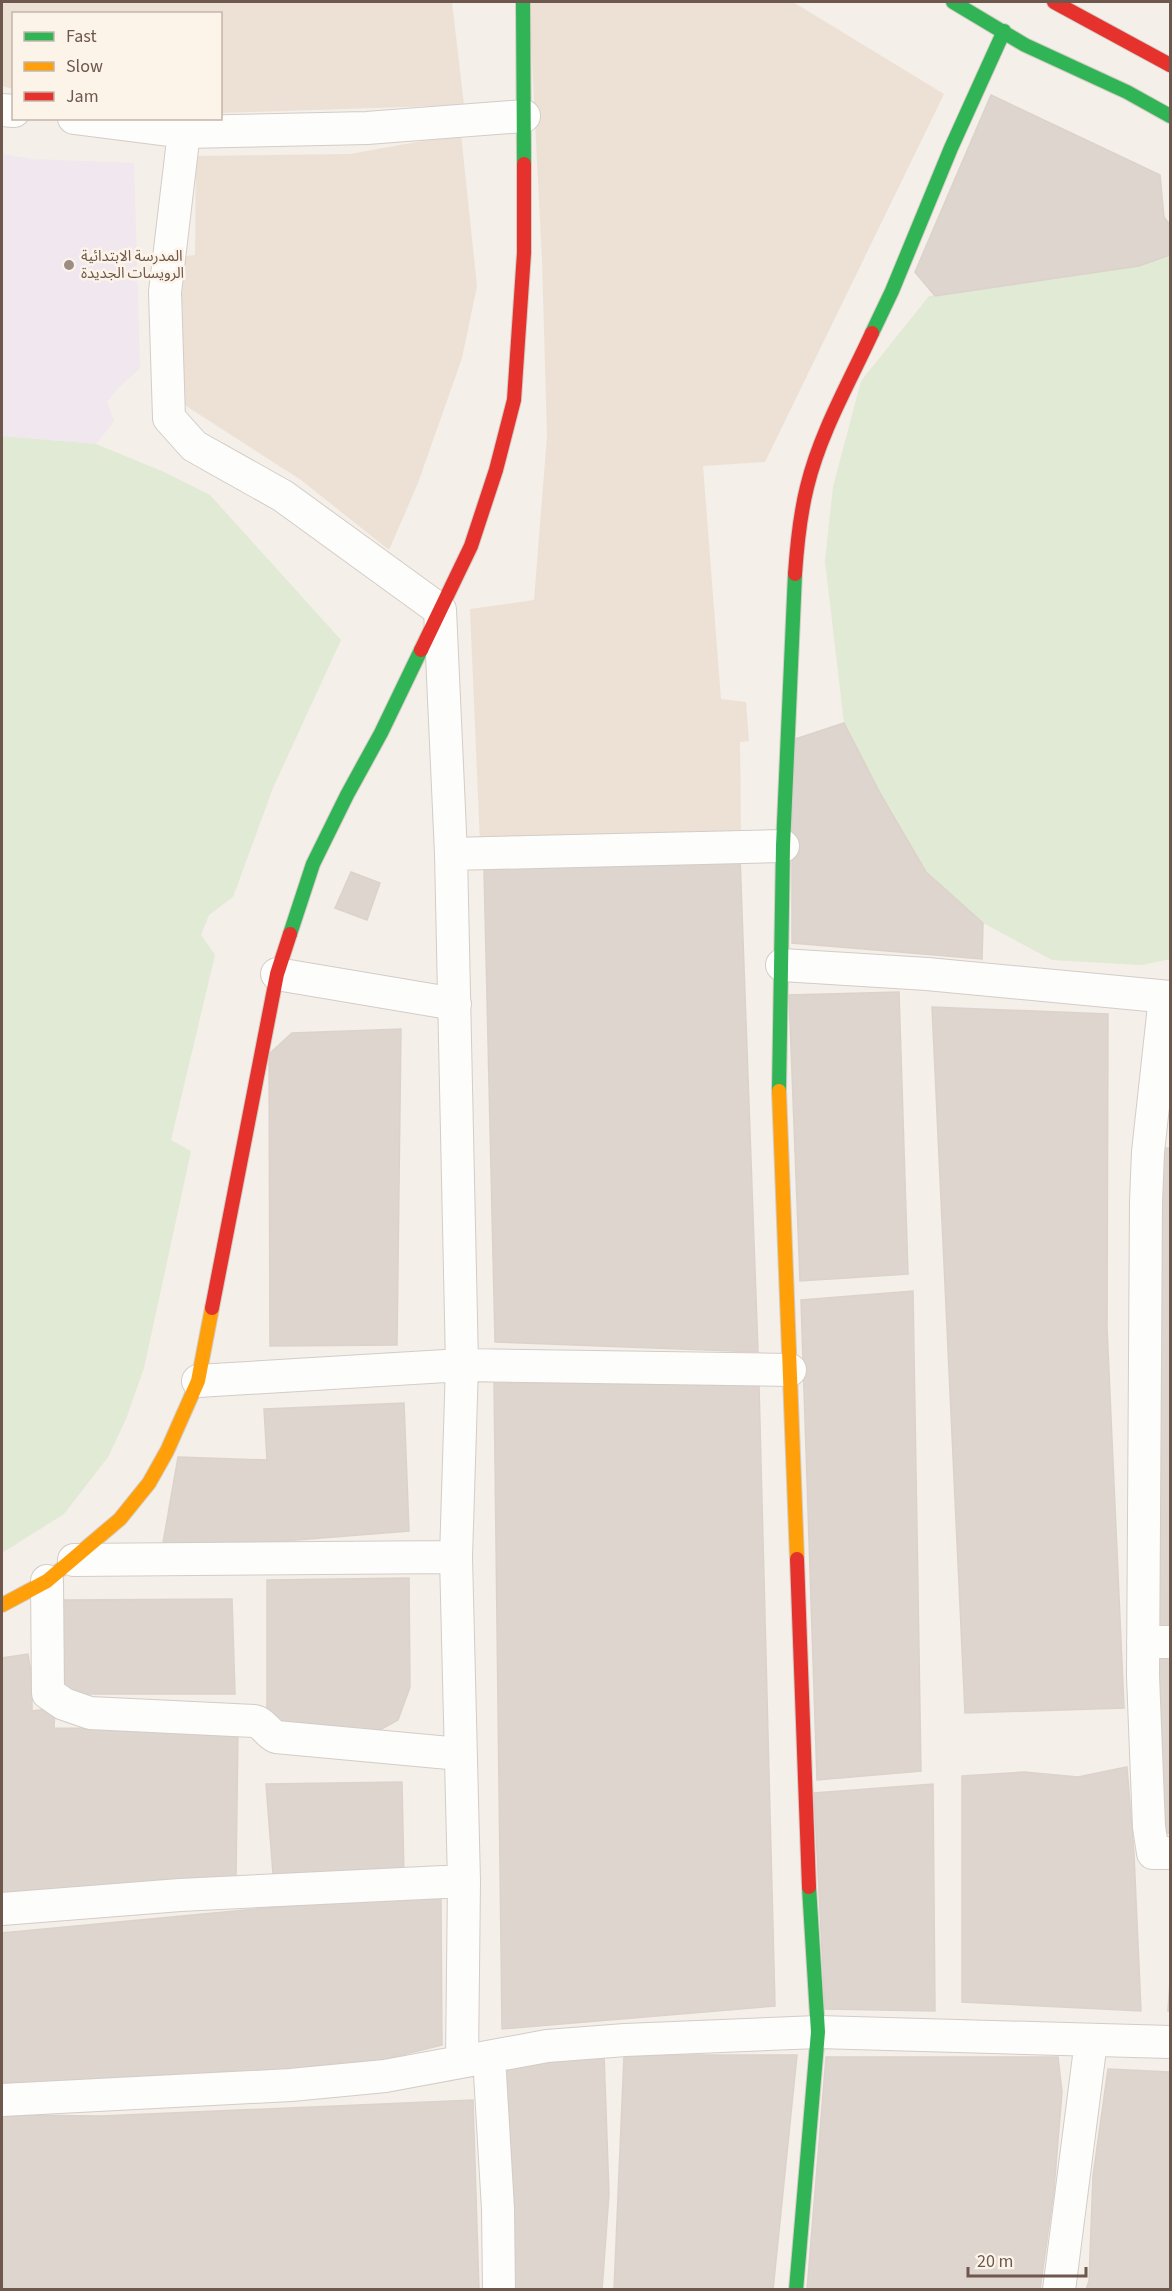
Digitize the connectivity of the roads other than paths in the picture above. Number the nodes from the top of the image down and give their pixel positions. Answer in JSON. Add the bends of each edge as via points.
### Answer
{"nodes":[{"id":1,"x":523,"y":2,"type":"edge"},
{"id":2,"x":952,"y":2,"type":"edge"},
{"id":3,"x":1054,"y":2,"type":"edge"},
{"id":4,"x":1004,"y":31,"type":"junction"},
{"id":5,"x":1170,"y":65,"type":"edge"},
{"id":6,"x":524,"y":116,"type":"junction"},
{"id":7,"x":1170,"y":116,"type":"edge"},
{"id":8,"x":90,"y":120,"type":"edge"},
{"id":9,"x":184,"y":132,"type":"junction"},
{"id":10,"x":440,"y":610,"type":"junction"},
{"id":11,"x":783,"y":846,"type":"junction"},
{"id":12,"x":451,"y":854,"type":"junction"},
{"id":13,"x":782,"y":965,"type":"junction"},
{"id":14,"x":277,"y":974,"type":"junction"},
{"id":15,"x":1168,"y":997,"type":"edge"},
{"id":16,"x":455,"y":1004,"type":"junction"},
{"id":17,"x":462,"y":1365,"type":"junction"},
{"id":18,"x":790,"y":1370,"type":"junction"},
{"id":19,"x":198,"y":1381,"type":"junction"},
{"id":20,"x":456,"y":1557,"type":"junction"},
{"id":21,"x":74,"y":1560,"type":"junction"},
{"id":22,"x":48,"y":1581,"type":"junction"},
{"id":23,"x":2,"y":1605,"type":"edge"},
{"id":24,"x":1157,"y":1642,"type":"edge"},
{"id":25,"x":460,"y":1754,"type":"junction"},
{"id":26,"x":1170,"y":1853,"type":"edge"},
{"id":27,"x":464,"y":1881,"type":"junction"},
{"id":28,"x":2,"y":1909,"type":"edge"},
{"id":29,"x":818,"y":2032,"type":"junction"},
{"id":30,"x":1091,"y":2041,"type":"junction"},
{"id":31,"x":1170,"y":2042,"type":"edge"},
{"id":32,"x":475,"y":2059,"type":"junction"},
{"id":33,"x":2,"y":2100,"type":"edge"},
{"id":34,"x":499,"y":2289,"type":"edge"},
{"id":35,"x":796,"y":2289,"type":"edge"},
{"id":36,"x":1059,"y":2289,"type":"edge"}],
"edges":[{"from":1,"to":6,"type":"street"},
{"from":2,"to":4,"type":"street"},
{"from":3,"to":5,"type":"street"},
{"from":4,"to":7,"type":"street"},
{"from":4,"to":11,"type":"street","via":[[892,291],[825,434],[807,486],[797,544],[792,613]]},
{"from":6,"to":9,"type":"street","via":[[367,128]]},
{"from":6,"to":10,"type":"street","via":[[524,253],[514,400],[471,546]]},
{"from":8,"to":9,"type":"street"},
{"from":9,"to":10,"type":"street","via":[[165,292],[169,418],[194,446],[283,496]]},
{"from":10,"to":12,"type":"street"},
{"from":10,"to":14,"type":"street","via":[[313,864]]},
{"from":11,"to":12,"type":"street"},
{"from":11,"to":13,"type":"street"},
{"from":12,"to":16,"type":"street"},
{"from":13,"to":15,"type":"street","via":[[927,974]]},
{"from":13,"to":18,"type":"street","via":[[779,1091]]},
{"from":14,"to":16,"type":"street"},
{"from":14,"to":19,"type":"street"},
{"from":15,"to":24,"type":"street","via":[[1148,1152],[1146,1202]]},
{"from":16,"to":17,"type":"street"},
{"from":17,"to":18,"type":"street"},
{"from":17,"to":19,"type":"street"},
{"from":17,"to":20,"type":"street"},
{"from":18,"to":29,"type":"street"},
{"from":19,"to":21,"type":"street","via":[[149,1483],[120,1519]]},
{"from":20,"to":21,"type":"street"},
{"from":20,"to":25,"type":"street"},
{"from":21,"to":22,"type":"street"},
{"from":22,"to":23,"type":"street"},
{"from":22,"to":25,"type":"street","via":[[48,1693],[74,1709],[90,1713],[254,1720],[276,1737]]},
{"from":24,"to":26,"type":"street","via":[[1149,1827],[1153,1853]]},
{"from":25,"to":27,"type":"street"},
{"from":27,"to":28,"type":"street","via":[[180,1895]]},
{"from":27,"to":32,"type":"street"},
{"from":29,"to":30,"type":"street"},
{"from":29,"to":32,"type":"street","via":[[592,2042]]},
{"from":29,"to":35,"type":"street"},
{"from":30,"to":31,"type":"street"},
{"from":30,"to":36,"type":"street"},
{"from":32,"to":33,"type":"street","via":[[385,2076],[291,2085]]},
{"from":32,"to":34,"type":"street","via":[[498,2210]]}]}
